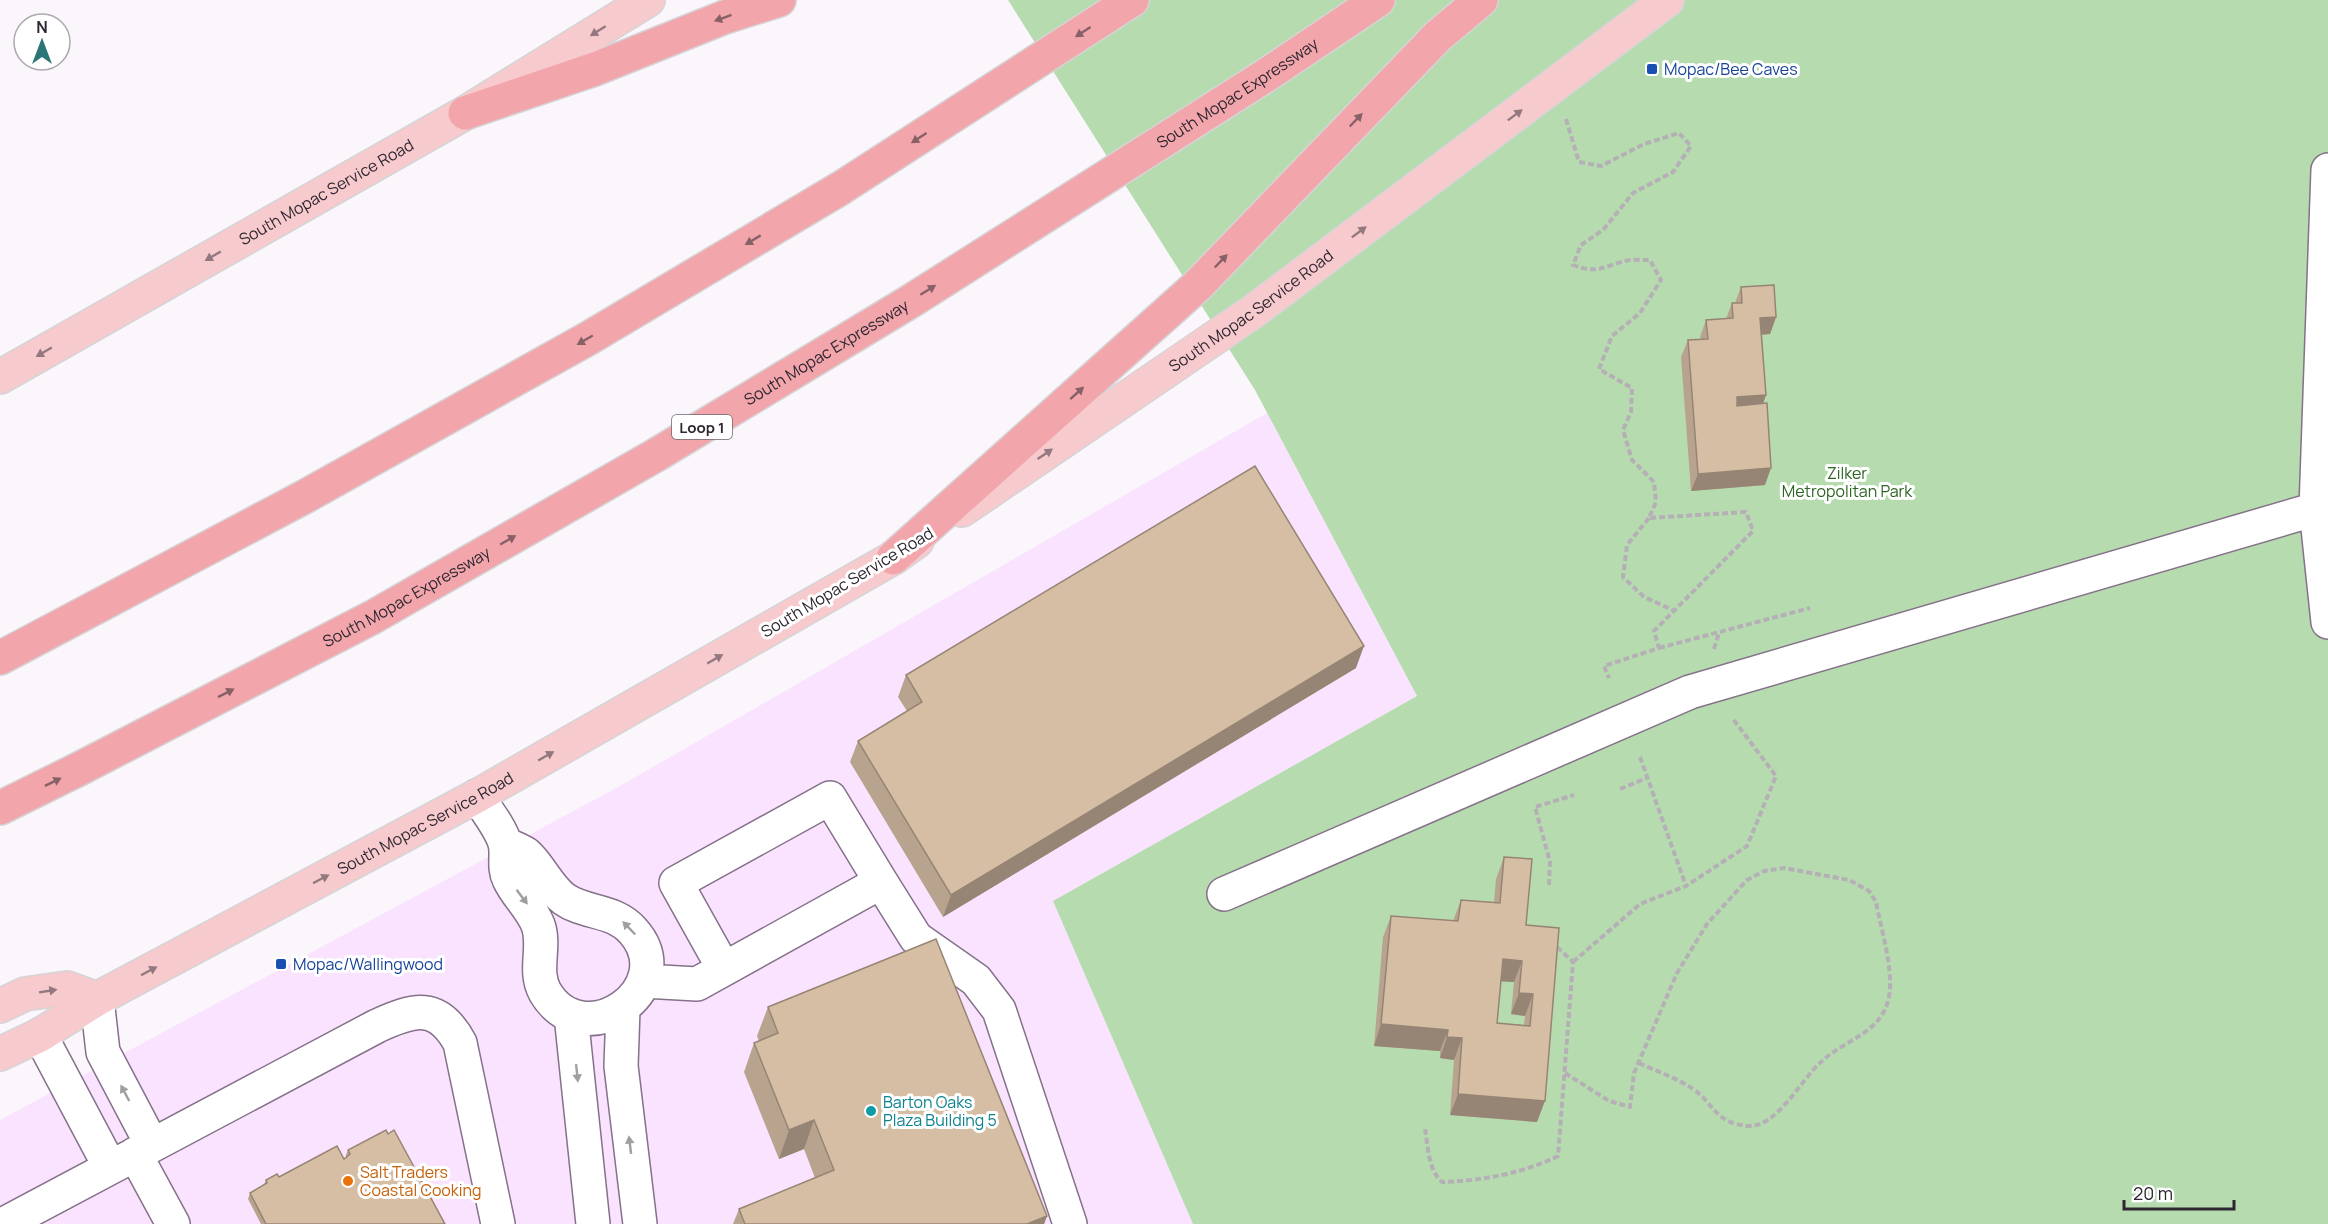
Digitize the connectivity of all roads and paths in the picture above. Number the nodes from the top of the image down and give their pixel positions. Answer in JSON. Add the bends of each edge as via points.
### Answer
{"nodes":[{"id":1,"x":648,"y":0,"type":"edge"},
{"id":2,"x":779,"y":0,"type":"edge"},
{"id":3,"x":1132,"y":0,"type":"edge"},
{"id":4,"x":1377,"y":0,"type":"edge"},
{"id":5,"x":1481,"y":0,"type":"edge"},
{"id":6,"x":1667,"y":0,"type":"edge"},
{"id":7,"x":465,"y":113,"type":"junction"},
{"id":8,"x":1565,"y":116,"type":"dead end"},
{"id":9,"x":2328,"y":171,"type":"edge"},
{"id":10,"x":0,"y":377,"type":"edge"},
{"id":11,"x":2316,"y":509,"type":"junction"},
{"id":12,"x":1649,"y":518,"type":"junction"},
{"id":13,"x":893,"y":558,"type":"junction"},
{"id":14,"x":1810,"y":608,"type":"dead end"},
{"id":15,"x":1673,"y":610,"type":"junction"},
{"id":16,"x":2328,"y":622,"type":"edge"},
{"id":17,"x":1659,"y":648,"type":"junction"},
{"id":18,"x":0,"y":658,"type":"edge"},
{"id":19,"x":1609,"y":678,"type":"dead end"},
{"id":20,"x":1733,"y":719,"type":"dead end"},
{"id":21,"x":1640,"y":757,"type":"dead end"},
{"id":22,"x":1647,"y":778,"type":"junction"},
{"id":23,"x":1620,"y":789,"type":"dead end"},
{"id":24,"x":1574,"y":795,"type":"dead end"},
{"id":25,"x":477,"y":796,"type":"junction"},
{"id":26,"x":0,"y":808,"type":"edge"},
{"id":27,"x":505,"y":844,"type":"junction"},
{"id":28,"x":881,"y":882,"type":"junction"},
{"id":29,"x":1549,"y":885,"type":"dead end"},
{"id":30,"x":1686,"y":886,"type":"junction"},
{"id":31,"x":1224,"y":894,"type":"dead end"},
{"id":32,"x":1552,"y":943,"type":"edge"},
{"id":33,"x":1573,"y":962,"type":"junction"},
{"id":34,"x":724,"y":969,"type":"junction"},
{"id":35,"x":644,"y":981,"type":"junction"},
{"id":36,"x":97,"y":999,"type":"junction"},
{"id":37,"x":0,"y":1006,"type":"edge"},
{"id":38,"x":623,"y":1009,"type":"junction"},
{"id":39,"x":571,"y":1015,"type":"junction"},
{"id":40,"x":40,"y":1035,"type":"junction"},
{"id":41,"x":0,"y":1054,"type":"edge"},
{"id":42,"x":1639,"y":1063,"type":"junction"},
{"id":43,"x":1565,"y":1073,"type":"junction"},
{"id":44,"x":1425,"y":1129,"type":"dead end"},
{"id":45,"x":132,"y":1155,"type":"junction"},
{"id":46,"x":636,"y":1188,"type":"junction"},
{"id":47,"x":591,"y":1210,"type":"edge"},
{"id":48,"x":4,"y":1224,"type":"edge"},
{"id":49,"x":173,"y":1224,"type":"edge"},
{"id":50,"x":498,"y":1224,"type":"edge"},
{"id":51,"x":640,"y":1224,"type":"edge"},
{"id":52,"x":1070,"y":1224,"type":"edge"}],
"edges":[{"from":1,"to":7,"type":"main road","name":"South Mopac Service Road","one_way":true},
{"from":2,"to":7,"type":"highway","one_way":true},
{"from":3,"to":18,"type":"highway","one_way":true,"via":[[841,188],[589,338],[306,496]]},
{"from":26,"to":4,"type":"highway","name":"South Mopac Expressway","number":"Loop 1","one_way":true,"via":[[373,617],[656,455],[911,301],[1265,76]]},
{"from":13,"to":5,"type":"highway","one_way":true,"via":[[1197,286],[1438,36]]},
{"from":13,"to":6,"type":"main road","name":"South Mopac Service Road","one_way":true,"via":[[1254,311]]},
{"from":7,"to":10,"type":"main road","name":"South Mopac Service Road","one_way":true},
{"from":8,"to":12,"type":"path","via":[[1579,162],[1601,166],[1644,144],[1679,133],[1691,146],[1673,172],[1633,193],[1603,230],[1581,245],[1573,264],[1588,271],[1628,260],[1650,260],[1660,280],[1640,313],[1612,336],[1599,369],[1632,388],[1631,412],[1623,430],[1632,460],[1654,482],[1656,502]]},
{"from":9,"to":11,"type":"lane"},
{"from":11,"to":16,"type":"lane"},
{"from":11,"to":31,"type":"lane","via":[[1690,692]]},
{"from":12,"to":15,"type":"path","via":[[1627,545],[1623,577],[1644,597]]},
{"from":12,"to":15,"type":"path","via":[[1746,512],[1753,531]]},
{"from":25,"to":13,"type":"main road","name":"South Mopac Service Road","one_way":true},
{"from":14,"to":17,"type":"path"},
{"from":15,"to":17,"type":"path","via":[[1654,631]]},
{"from":17,"to":19,"type":"path","via":[[1604,666]]},
{"from":20,"to":30,"type":"path","via":[[1776,776],[1747,846]]},
{"from":21,"to":22,"type":"path"},
{"from":22,"to":23,"type":"path"},
{"from":22,"to":30,"type":"path"},
{"from":24,"to":29,"type":"path","via":[[1535,807],[1550,862]]},
{"from":25,"to":27,"type":"lane"},
{"from":36,"to":25,"type":"main road","name":"South Mopac Service Road","one_way":true},
{"from":35,"to":27,"type":"lane","one_way":true,"via":[[643,946],[634,931],[604,912],[571,904],[552,890],[526,855]]},
{"from":27,"to":39,"type":"lane","one_way":true,"via":[[505,870],[538,926],[539,975],[545,991]]},
{"from":28,"to":34,"type":"lane"},
{"from":28,"to":34,"type":"lane","via":[[830,798],[706,866],[676,883]]},
{"from":28,"to":52,"type":"lane","via":[[916,938],[976,980],[999,1010]]},
{"from":30,"to":33,"type":"path","via":[[1640,904]]},
{"from":32,"to":33,"type":"path"},
{"from":33,"to":43,"type":"path"},
{"from":34,"to":35,"type":"lane","via":[[697,984]]},
{"from":35,"to":38,"type":"lane"},
{"from":37,"to":36,"type":"main road","one_way":true,"via":[[25,994],[67,988]]},
{"from":36,"to":40,"type":"main road","name":"South Mopac Service Road"},
{"from":45,"to":36,"type":"lane","one_way":true,"via":[[103,1052]]},
{"from":38,"to":39,"type":"lane","via":[[606,1017]]},
{"from":46,"to":38,"type":"lane","one_way":true,"via":[[621,1066]]},
{"from":39,"to":47,"type":"lane","one_way":true},
{"from":40,"to":41,"type":"main road","name":"South Mopac Service Road"},
{"from":40,"to":45,"type":"lane"},
{"from":42,"to":42,"type":"path","via":[[1677,973],[1707,924],[1747,880],[1764,871],[1784,868],[1849,880],[1869,891],[1876,902],[1890,977],[1884,1012],[1870,1029],[1822,1061],[1774,1115],[1752,1126],[1725,1119],[1694,1089]]},
{"from":42,"to":43,"type":"path","via":[[1630,1107],[1609,1101]]},
{"from":43,"to":44,"type":"path","via":[[1558,1155],[1542,1164],[1470,1181],[1442,1182],[1432,1165]]},
{"from":45,"to":48,"type":"lane"},
{"from":45,"to":49,"type":"lane"},
{"from":45,"to":50,"type":"lane","via":[[377,1026],[421,1011],[444,1020],[460,1043]]},
{"from":46,"to":47,"type":"lane"},
{"from":46,"to":51,"type":"lane"}]}
